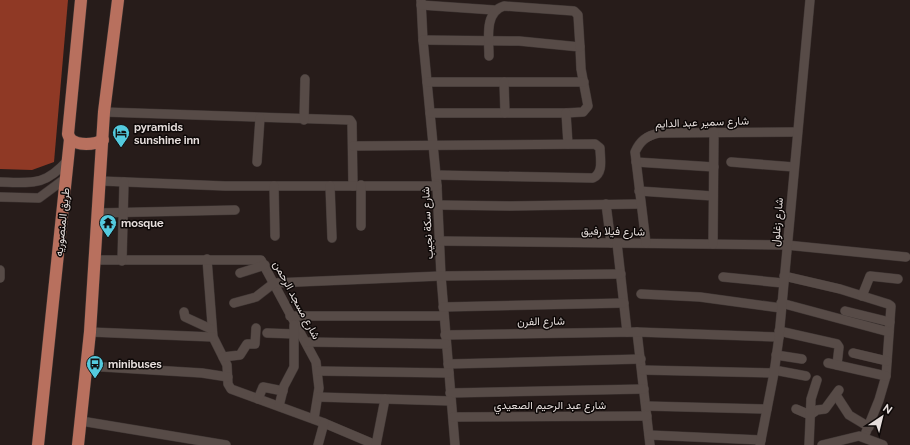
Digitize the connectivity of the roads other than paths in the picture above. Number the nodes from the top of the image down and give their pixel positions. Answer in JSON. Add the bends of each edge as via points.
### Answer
{"nodes":[{"id":1,"x":81,"y":0,"type":"edge"},
{"id":2,"x":118,"y":0,"type":"edge"},
{"id":3,"x":810,"y":0,"type":"edge"},
{"id":4,"x":421,"y":2,"type":"edge"},
{"id":5,"x":494,"y":10,"type":"junction"},
{"id":6,"x":423,"y":40,"type":"junction"},
{"id":7,"x":489,"y":40,"type":"junction"},
{"id":8,"x":580,"y":47,"type":"junction"},
{"id":9,"x":489,"y":56,"type":"dead end"},
{"id":10,"x":305,"y":79,"type":"dead end"},
{"id":11,"x":427,"y":82,"type":"junction"},
{"id":12,"x":504,"y":82,"type":"junction"},
{"id":13,"x":584,"y":82,"type":"junction"},
{"id":14,"x":104,"y":112,"type":"junction"},
{"id":15,"x":430,"y":113,"type":"junction"},
{"id":16,"x":505,"y":113,"type":"junction"},
{"id":17,"x":566,"y":113,"type":"junction"},
{"id":18,"x":260,"y":118,"type":"junction"},
{"id":19,"x":304,"y":120,"type":"junction"},
{"id":20,"x":714,"y":132,"type":"junction"},
{"id":21,"x":797,"y":132,"type":"junction"},
{"id":22,"x":70,"y":139,"type":"junction"},
{"id":23,"x":103,"y":140,"type":"junction"},
{"id":24,"x":568,"y":144,"type":"junction"},
{"id":25,"x":353,"y":146,"type":"junction"},
{"id":26,"x":433,"y":146,"type":"junction"},
{"id":27,"x":68,"y":160,"type":"junction"},
{"id":28,"x":257,"y":162,"type":"dead end"},
{"id":29,"x":636,"y":162,"type":"junction"},
{"id":30,"x":731,"y":162,"type":"dead end"},
{"id":31,"x":714,"y":167,"type":"junction"},
{"id":32,"x":794,"y":167,"type":"junction"},
{"id":33,"x":436,"y":175,"type":"junction"},
{"id":34,"x":66,"y":178,"type":"junction"},
{"id":35,"x":101,"y":181,"type":"junction"},
{"id":36,"x":0,"y":182,"type":"edge"},
{"id":37,"x":124,"y":182,"type":"junction"},
{"id":38,"x":274,"y":186,"type":"junction"},
{"id":39,"x":330,"y":186,"type":"junction"},
{"id":40,"x":357,"y":186,"type":"junction"},
{"id":41,"x":437,"y":186,"type":"junction"},
{"id":42,"x":639,"y":191,"type":"junction"},
{"id":43,"x":713,"y":196,"type":"junction"},
{"id":44,"x":0,"y":197,"type":"edge"},
{"id":45,"x":606,"y":204,"type":"junction"},
{"id":46,"x":640,"y":204,"type":"junction"},
{"id":47,"x":438,"y":205,"type":"junction"},
{"id":48,"x":235,"y":210,"type":"dead end"},
{"id":49,"x":98,"y":213,"type":"junction"},
{"id":50,"x":123,"y":213,"type":"junction"},
{"id":51,"x":361,"y":226,"type":"dead end"},
{"id":52,"x":275,"y":236,"type":"dead end"},
{"id":53,"x":332,"y":238,"type":"dead end"},
{"id":54,"x":440,"y":241,"type":"junction"},
{"id":55,"x":614,"y":243,"type":"junction"},
{"id":56,"x":646,"y":243,"type":"junction"},
{"id":57,"x":713,"y":244,"type":"junction"},
{"id":58,"x":786,"y":245,"type":"junction"},
{"id":59,"x":906,"y":258,"type":"dead end"},
{"id":60,"x":207,"y":259,"type":"junction"},
{"id":61,"x":95,"y":260,"type":"junction"},
{"id":62,"x":122,"y":261,"type":"junction"},
{"id":63,"x":265,"y":265,"type":"junction"},
{"id":64,"x":0,"y":270,"type":"edge"},
{"id":65,"x":240,"y":272,"type":"dead end"},
{"id":66,"x":621,"y":274,"type":"junction"},
{"id":67,"x":441,"y":276,"type":"junction"},
{"id":68,"x":723,"y":277,"type":"dead end"},
{"id":69,"x":0,"y":278,"type":"edge"},
{"id":70,"x":784,"y":280,"type":"junction"},
{"id":71,"x":898,"y":280,"type":"dead end"},
{"id":72,"x":274,"y":283,"type":"junction"},
{"id":73,"x":641,"y":294,"type":"dead end"},
{"id":74,"x":862,"y":296,"type":"junction"},
{"id":75,"x":624,"y":303,"type":"junction"},
{"id":76,"x":234,"y":304,"type":"dead end"},
{"id":77,"x":781,"y":306,"type":"junction"},
{"id":78,"x":845,"y":311,"type":"dead end"},
{"id":79,"x":184,"y":312,"type":"dead end"},
{"id":80,"x":443,"y":312,"type":"junction"},
{"id":81,"x":292,"y":320,"type":"junction"},
{"id":82,"x":890,"y":322,"type":"junction"},
{"id":83,"x":256,"y":328,"type":"dead end"},
{"id":84,"x":90,"y":332,"type":"junction"},
{"id":85,"x":627,"y":332,"type":"junction"},
{"id":86,"x":637,"y":332,"type":"junction"},
{"id":87,"x":889,"y":332,"type":"junction"},
{"id":88,"x":212,"y":333,"type":"junction"},
{"id":89,"x":267,"y":333,"type":"dead end"},
{"id":90,"x":294,"y":334,"type":"junction"},
{"id":91,"x":779,"y":334,"type":"junction"},
{"id":92,"x":446,"y":339,"type":"junction"},
{"id":93,"x":306,"y":342,"type":"junction"},
{"id":94,"x":853,"y":353,"type":"dead end"},
{"id":95,"x":776,"y":355,"type":"junction"},
{"id":96,"x":223,"y":357,"type":"junction"},
{"id":97,"x":640,"y":359,"type":"junction"},
{"id":98,"x":802,"y":359,"type":"dead end"},
{"id":99,"x":887,"y":361,"type":"junction"},
{"id":100,"x":87,"y":366,"type":"junction"},
{"id":101,"x":448,"y":368,"type":"junction"},
{"id":102,"x":642,"y":370,"type":"junction"},
{"id":103,"x":318,"y":371,"type":"junction"},
{"id":104,"x":774,"y":371,"type":"junction"},
{"id":105,"x":806,"y":376,"type":"dead end"},
{"id":106,"x":886,"y":376,"type":"junction"},
{"id":107,"x":228,"y":377,"type":"junction"},
{"id":108,"x":817,"y":380,"type":"dead end"},
{"id":109,"x":644,"y":389,"type":"junction"},
{"id":110,"x":283,"y":391,"type":"junction"},
{"id":111,"x":318,"y":397,"type":"junction"},
{"id":112,"x":451,"y":397,"type":"junction"},
{"id":113,"x":258,"y":399,"type":"junction"},
{"id":114,"x":385,"y":399,"type":"junction"},
{"id":115,"x":279,"y":406,"type":"junction"},
{"id":116,"x":646,"y":406,"type":"junction"},
{"id":117,"x":767,"y":409,"type":"junction"},
{"id":118,"x":796,"y":409,"type":"dead end"},
{"id":119,"x":810,"y":415,"type":"junction"},
{"id":120,"x":647,"y":416,"type":"junction"},
{"id":121,"x":453,"y":417,"type":"junction"},
{"id":122,"x":314,"y":419,"type":"junction"},
{"id":123,"x":81,"y":421,"type":"junction"},
{"id":124,"x":324,"y":423,"type":"junction"},
{"id":125,"x":869,"y":427,"type":"junction"},
{"id":126,"x":649,"y":435,"type":"junction"},
{"id":127,"x":863,"y":436,"type":"junction"},
{"id":128,"x":760,"y":443,"type":"edge"},
{"id":129,"x":38,"y":445,"type":"edge"},
{"id":130,"x":78,"y":445,"type":"edge"},
{"id":131,"x":226,"y":445,"type":"edge"},
{"id":132,"x":318,"y":445,"type":"edge"},
{"id":133,"x":376,"y":445,"type":"edge"},
{"id":134,"x":455,"y":445,"type":"edge"},
{"id":135,"x":650,"y":445,"type":"edge"},
{"id":136,"x":809,"y":445,"type":"edge"},
{"id":137,"x":822,"y":445,"type":"edge"},
{"id":138,"x":857,"y":445,"type":"edge"},
{"id":139,"x":883,"y":445,"type":"edge"}],
"edges":[{"from":1,"to":22,"type":"main road","name":"طريق المنصوريه","via":[[71,95],[68,134]]},
{"from":2,"to":14,"type":"main road"},
{"from":3,"to":21,"type":"street","name":"شارع زغلول"},
{"from":4,"to":5,"type":"street"},
{"from":4,"to":6,"type":"street","name":"شارع سكة نجيب"},
{"from":5,"to":7,"type":"street"},
{"from":5,"to":8,"type":"street","via":[[504,6],[574,11],[578,15]]},
{"from":6,"to":7,"type":"street"},
{"from":6,"to":11,"type":"street","name":"شارع سكة نجيب"},
{"from":7,"to":8,"type":"street"},
{"from":7,"to":9,"type":"street"},
{"from":8,"to":13,"type":"street"},
{"from":10,"to":19,"type":"street"},
{"from":11,"to":12,"type":"street"},
{"from":11,"to":15,"type":"street","name":"شارع سكة نجيب"},
{"from":12,"to":13,"type":"street"},
{"from":12,"to":16,"type":"street"},
{"from":13,"to":17,"type":"street","via":[[587,108],[583,112]]},
{"from":14,"to":18,"type":"street"},
{"from":14,"to":23,"type":"main road"},
{"from":15,"to":16,"type":"street"},
{"from":15,"to":26,"type":"street","name":"شارع سكة نجيب"},
{"from":16,"to":17,"type":"street"},
{"from":17,"to":24,"type":"street"},
{"from":18,"to":19,"type":"street"},
{"from":18,"to":28,"type":"street"},
{"from":19,"to":25,"type":"street","via":[[350,120]]},
{"from":20,"to":21,"type":"street","name":"شارع سمير عبد الدايم"},
{"from":20,"to":29,"type":"street","name":"شارع سمير عبد الدايم","via":[[651,135],[639,144],[635,152]]},
{"from":20,"to":31,"type":"street"},
{"from":21,"to":32,"type":"street","name":"شارع زغلول"},
{"from":22,"to":23,"type":"main road","via":[[96,144]]},
{"from":22,"to":27,"type":"main road","name":"طريق المنصوريه"},
{"from":23,"to":35,"type":"main road"},
{"from":24,"to":26,"type":"street"},
{"from":24,"to":33,"type":"street","via":[[600,148],[601,170],[597,176],[593,178]]},
{"from":25,"to":26,"type":"street"},
{"from":25,"to":40,"type":"street"},
{"from":26,"to":33,"type":"street","name":"شارع سكة نجيب"},
{"from":27,"to":34,"type":"main road","name":"طريق المنصوريه"},
{"from":27,"to":36,"type":"street","via":[[47,180],[25,183]]},
{"from":29,"to":31,"type":"street"},
{"from":29,"to":42,"type":"street","name":"شارع سمير عبد الدايم"},
{"from":30,"to":32,"type":"street"},
{"from":31,"to":43,"type":"street"},
{"from":32,"to":58,"type":"street","name":"شارع زغلول"},
{"from":33,"to":41,"type":"street","name":"شارع سكة نجيب"},
{"from":34,"to":44,"type":"street","via":[[39,198]]},
{"from":34,"to":129,"type":"main road","name":"طريق المنصوريه"},
{"from":35,"to":37,"type":"street"},
{"from":35,"to":49,"type":"main road"},
{"from":37,"to":38,"type":"street"},
{"from":37,"to":50,"type":"street"},
{"from":38,"to":39,"type":"street"},
{"from":38,"to":52,"type":"street"},
{"from":39,"to":40,"type":"street"},
{"from":39,"to":53,"type":"street"},
{"from":40,"to":41,"type":"street"},
{"from":40,"to":51,"type":"street"},
{"from":41,"to":47,"type":"street","name":"شارع سكة نجيب"},
{"from":42,"to":43,"type":"street"},
{"from":42,"to":46,"type":"street","name":"شارع سمير عبد الدايم"},
{"from":43,"to":57,"type":"street"},
{"from":45,"to":46,"type":"street"},
{"from":45,"to":47,"type":"street"},
{"from":45,"to":55,"type":"street"},
{"from":46,"to":56,"type":"street","name":"شارع سمير عبد الدايم"},
{"from":47,"to":54,"type":"street","name":"شارع سكة نجيب"},
{"from":48,"to":50,"type":"street"},
{"from":49,"to":50,"type":"street"},
{"from":49,"to":61,"type":"main road"},
{"from":50,"to":62,"type":"street"},
{"from":54,"to":55,"type":"street","name":"شارع فيلا رفيق"},
{"from":54,"to":67,"type":"street","name":"شارع سكة نجيب"},
{"from":55,"to":56,"type":"street","name":"شارع فيلا رفيق"},
{"from":55,"to":66,"type":"street"},
{"from":56,"to":57,"type":"street","name":"شارع فيلا رفيق"},
{"from":57,"to":58,"type":"street","name":"شارع فيلا رفيق"},
{"from":58,"to":59,"type":"street","name":"شارع فيلا رفيق"},
{"from":58,"to":70,"type":"street","name":"شارع زغلول"},
{"from":60,"to":62,"type":"street","name":"شارع مسجد الرحمن"},
{"from":60,"to":63,"type":"street","name":"شارع مسجد الرحمن","via":[[257,259]]},
{"from":60,"to":88,"type":"street"},
{"from":61,"to":62,"type":"street","name":"شارع مسجد الرحمن"},
{"from":61,"to":84,"type":"main road"},
{"from":63,"to":65,"type":"street"},
{"from":63,"to":72,"type":"street","name":"شارع مسجد الرحمن"},
{"from":64,"to":69,"type":"street"},
{"from":66,"to":67,"type":"street"},
{"from":66,"to":75,"type":"street"},
{"from":67,"to":72,"type":"street"},
{"from":67,"to":80,"type":"street","name":"شارع سكة نجيب"},
{"from":68,"to":70,"type":"street"},
{"from":70,"to":74,"type":"street"},
{"from":70,"to":77,"type":"street","name":"شارع زغلول"},
{"from":71,"to":74,"type":"street","via":[[870,276]]},
{"from":72,"to":76,"type":"street","via":[[256,297]]},
{"from":72,"to":81,"type":"street","name":"شارع مسجد الرحمن"},
{"from":73,"to":77,"type":"street","via":[[700,297]]},
{"from":74,"to":82,"type":"street","via":[[888,304],[891,308]]},
{"from":75,"to":80,"type":"street"},
{"from":75,"to":85,"type":"street"},
{"from":77,"to":87,"type":"street"},
{"from":77,"to":91,"type":"street","name":"شارع زغلول"},
{"from":78,"to":82,"type":"street"},
{"from":79,"to":88,"type":"street","via":[[185,317]]},
{"from":80,"to":81,"type":"street"},
{"from":80,"to":92,"type":"street","name":"شارع سكة نجيب"},
{"from":81,"to":90,"type":"street"},
{"from":81,"to":93,"type":"street","name":"شارع مسجد الرحمن"},
{"from":82,"to":87,"type":"street"},
{"from":83,"to":96,"type":"street","via":[[255,344],[246,344],[240,355]]},
{"from":84,"to":88,"type":"street"},
{"from":84,"to":100,"type":"main road"},
{"from":85,"to":86,"type":"street","name":"شارع الفرن"},
{"from":85,"to":92,"type":"street","name":"شارع الفرن"},
{"from":86,"to":91,"type":"street","name":"شارع الفرن"},
{"from":86,"to":97,"type":"street"},
{"from":87,"to":99,"type":"street"},
{"from":88,"to":96,"type":"street"},
{"from":89,"to":90,"type":"street"},
{"from":90,"to":110,"type":"street","via":[[294,367]]},
{"from":91,"to":95,"type":"street","name":"شارع زغلول"},
{"from":91,"to":106,"type":"street","name":"شارع الفرن","via":[[837,344],[839,347],[833,364]]},
{"from":92,"to":93,"type":"street","name":"شارع الفرن"},
{"from":92,"to":101,"type":"street","name":"شارع سكة نجيب"},
{"from":93,"to":103,"type":"street","name":"شارع مسجد الرحمن"},
{"from":94,"to":99,"type":"street"},
{"from":95,"to":98,"type":"street"},
{"from":95,"to":104,"type":"street","name":"شارع زغلول"},
{"from":96,"to":107,"type":"street"},
{"from":97,"to":101,"type":"street"},
{"from":97,"to":102,"type":"street"},
{"from":99,"to":106,"type":"street"},
{"from":100,"to":107,"type":"street"},
{"from":100,"to":123,"type":"main road"},
{"from":101,"to":103,"type":"street"},
{"from":101,"to":112,"type":"street","name":"شارع سكة نجيب"},
{"from":102,"to":104,"type":"street"},
{"from":102,"to":109,"type":"street"},
{"from":103,"to":111,"type":"street","name":"شارع مسجد الرحمن"},
{"from":104,"to":105,"type":"street"},
{"from":104,"to":117,"type":"street","name":"شارع زغلول"},
{"from":106,"to":125,"type":"street"},
{"from":107,"to":113,"type":"street","via":[[229,387],[233,390]]},
{"from":108,"to":119,"type":"street","via":[[812,392]]},
{"from":109,"to":112,"type":"street"},
{"from":109,"to":116,"type":"street"},
{"from":110,"to":113,"type":"street","via":[[263,387]]},
{"from":110,"to":115,"type":"street"},
{"from":111,"to":114,"type":"street"},
{"from":111,"to":122,"type":"street","name":"شارع مسجد الرحمن"},
{"from":112,"to":114,"type":"street"},
{"from":112,"to":121,"type":"street","name":"شارع سكة نجيب"},
{"from":113,"to":115,"type":"street"},
{"from":114,"to":133,"type":"street"},
{"from":115,"to":122,"type":"street"},
{"from":116,"to":117,"type":"street"},
{"from":116,"to":120,"type":"street"},
{"from":117,"to":128,"type":"street","name":"شارع زغلول"},
{"from":118,"to":119,"type":"street"},
{"from":119,"to":125,"type":"street","via":[[828,407],[837,393],[849,415]]},
{"from":119,"to":136,"type":"street"},
{"from":120,"to":121,"type":"street","name":"شارع عبد الرحيم الصعيدي"},
{"from":120,"to":126,"type":"street"},
{"from":121,"to":134,"type":"street","name":"شارع سكة نجيب"},
{"from":122,"to":124,"type":"street"},
{"from":123,"to":130,"type":"main road"},
{"from":123,"to":131,"type":"street"},
{"from":124,"to":132,"type":"street"},
{"from":124,"to":133,"type":"street"},
{"from":125,"to":127,"type":"street"},
{"from":126,"to":128,"type":"street"},
{"from":126,"to":135,"type":"street"},
{"from":127,"to":137,"type":"street"},
{"from":127,"to":138,"type":"street"},
{"from":127,"to":139,"type":"street"}]}
